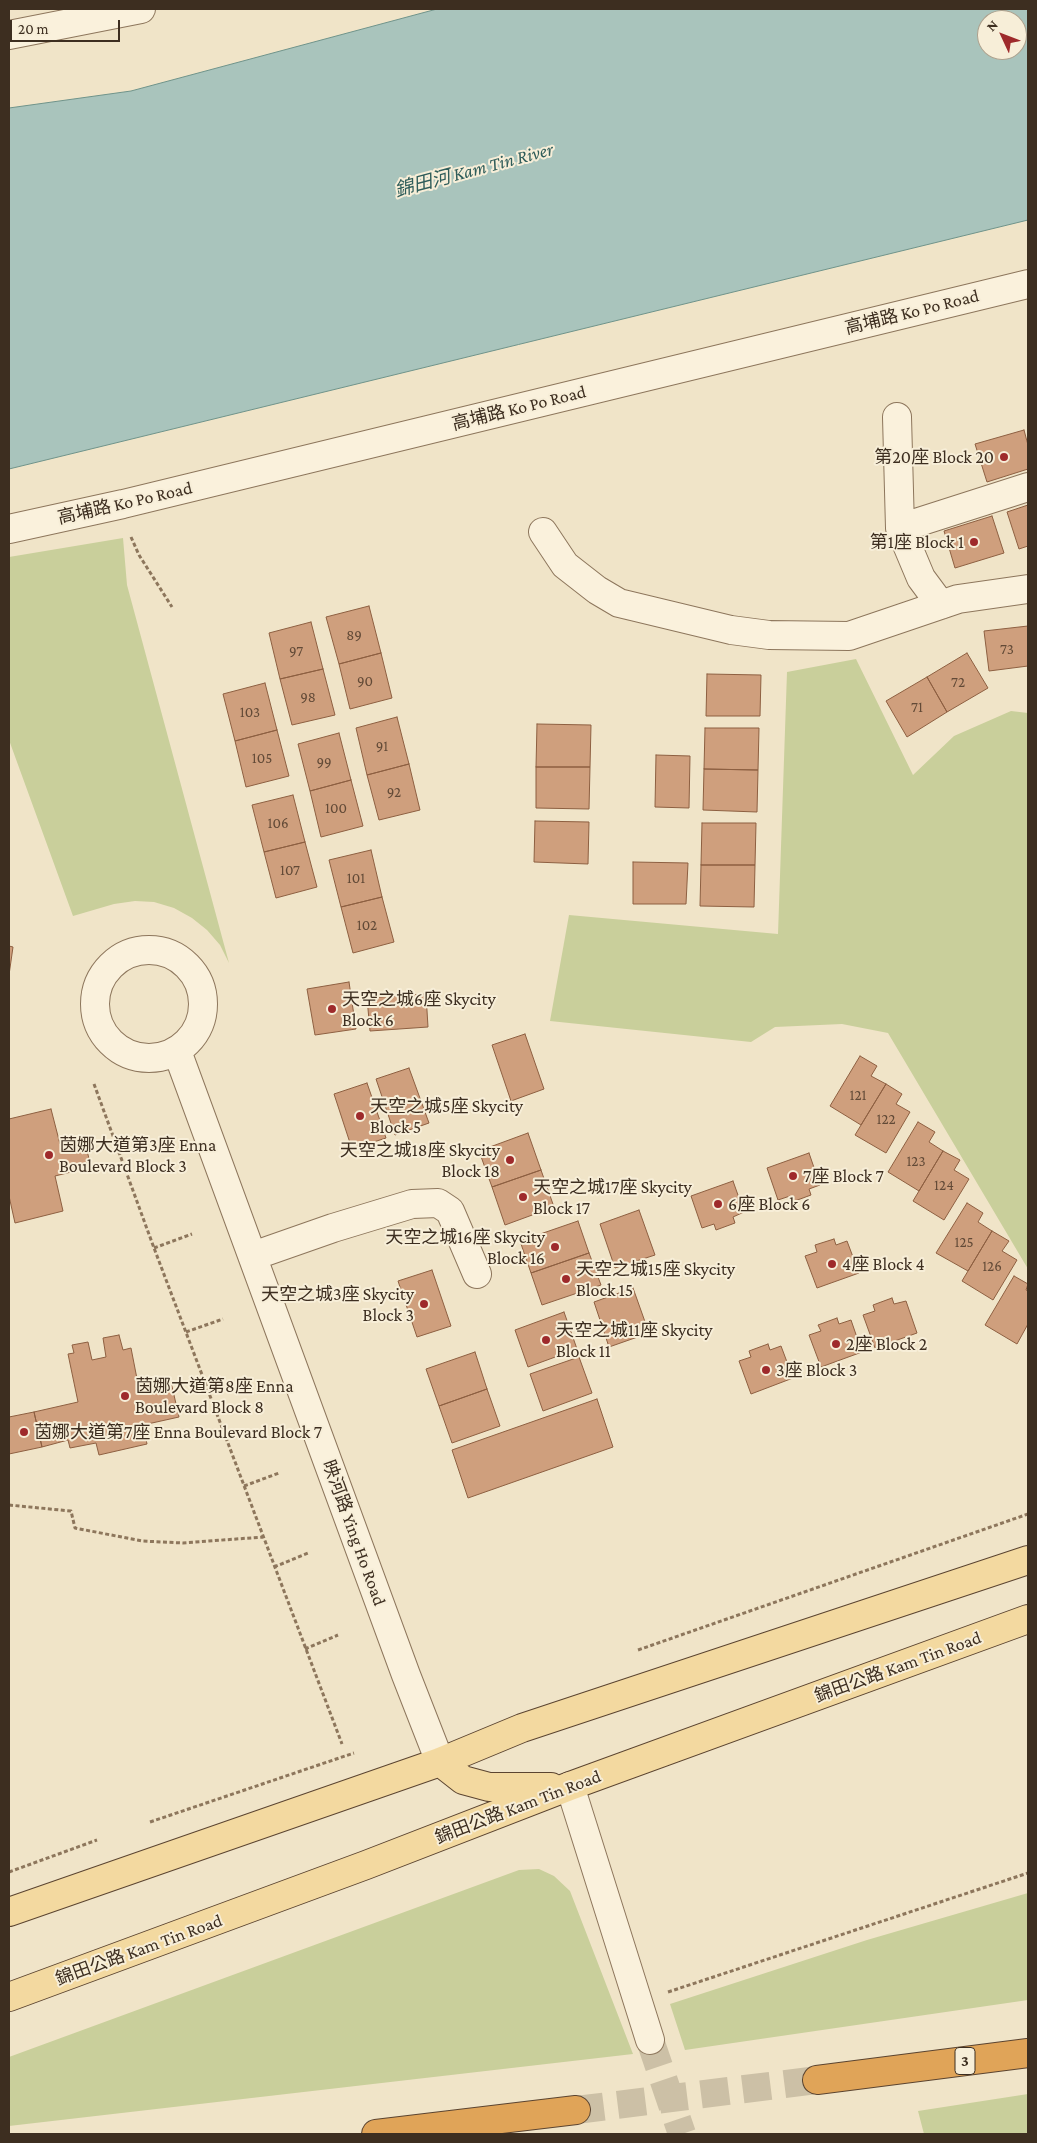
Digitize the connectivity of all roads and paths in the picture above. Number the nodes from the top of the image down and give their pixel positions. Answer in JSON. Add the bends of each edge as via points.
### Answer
{"nodes":[{"id":1,"x":141,"y":9,"type":"edge"},
{"id":2,"x":9,"y":35,"type":"edge"},
{"id":3,"x":1028,"y":284,"type":"edge"},
{"id":4,"x":897,"y":417,"type":"dead end"},
{"id":5,"x":1028,"y":487,"type":"edge"},
{"id":6,"x":124,"y":504,"type":"junction"},
{"id":7,"x":900,"y":528,"type":"junction"},
{"id":8,"x":9,"y":529,"type":"edge"},
{"id":9,"x":543,"y":532,"type":"dead end"},
{"id":10,"x":1028,"y":588,"type":"edge"},
{"id":11,"x":941,"y":605,"type":"junction"},
{"id":12,"x":172,"y":607,"type":"dead end"},
{"id":13,"x":177,"y":1051,"type":"dead end"},
{"id":14,"x":94,"y":1084,"type":"dead end"},
{"id":15,"x":192,"y":1234,"type":"dead end"},
{"id":16,"x":154,"y":1248,"type":"junction"},
{"id":17,"x":253,"y":1256,"type":"junction"},
{"id":18,"x":477,"y":1274,"type":"dead end"},
{"id":19,"x":223,"y":1319,"type":"dead end"},
{"id":20,"x":186,"y":1332,"type":"junction"},
{"id":21,"x":279,"y":1473,"type":"dead end"},
{"id":22,"x":244,"y":1486,"type":"junction"},
{"id":23,"x":9,"y":1505,"type":"edge"},
{"id":24,"x":1028,"y":1514,"type":"edge"},
{"id":25,"x":263,"y":1537,"type":"junction"},
{"id":26,"x":308,"y":1553,"type":"dead end"},
{"id":27,"x":1028,"y":1560,"type":"edge"},
{"id":28,"x":274,"y":1567,"type":"junction"},
{"id":29,"x":1028,"y":1619,"type":"edge"},
{"id":30,"x":338,"y":1635,"type":"dead end"},
{"id":31,"x":305,"y":1649,"type":"junction"},
{"id":32,"x":638,"y":1650,"type":"dead end"},
{"id":33,"x":342,"y":1744,"type":"dead end"},
{"id":34,"x":354,"y":1753,"type":"dead end"},
{"id":35,"x":440,"y":1762,"type":"junction"},
{"id":36,"x":570,"y":1786,"type":"junction"},
{"id":37,"x":150,"y":1822,"type":"dead end"},
{"id":38,"x":98,"y":1840,"type":"dead end"},
{"id":39,"x":9,"y":1872,"type":"edge"},
{"id":40,"x":1028,"y":1873,"type":"edge"},
{"id":41,"x":9,"y":1912,"type":"edge"},
{"id":42,"x":9,"y":1997,"type":"edge"},
{"id":43,"x":637,"y":2000,"type":"junction"},
{"id":44,"x":650,"y":2040,"type":"tunnel mouth"},
{"id":45,"x":1028,"y":2053,"type":"edge"},
{"id":46,"x":817,"y":2080,"type":"tunnel mouth"},
{"id":47,"x":576,"y":2110,"type":"tunnel mouth"},
{"id":48,"x":376,"y":2134,"type":"edge"}],
"edges":[{"from":1,"to":2,"type":"street"},
{"from":3,"to":6,"type":"street","name":"高埔路 Ko Po Road"},
{"from":4,"to":7,"type":"street"},
{"from":5,"to":7,"type":"street"},
{"from":6,"to":8,"type":"street","name":"高埔路 Ko Po Road"},
{"from":6,"to":12,"type":"path","via":[[126,526],[139,555]]},
{"from":7,"to":11,"type":"street","via":[[921,578]]},
{"from":9,"to":11,"type":"street","via":[[565,565],[619,603],[731,630],[770,635],[849,636]]},
{"from":10,"to":11,"type":"street","via":[[958,599]]},
{"from":13,"to":17,"type":"street","name":"映河路 Ying Ho Road"},
{"from":14,"to":16,"type":"path"},
{"from":15,"to":16,"type":"path"},
{"from":16,"to":20,"type":"path"},
{"from":17,"to":18,"type":"street","via":[[412,1204],[438,1203],[450,1211]]},
{"from":17,"to":35,"type":"street","name":"映河路 Ying Ho Road"},
{"from":19,"to":20,"type":"path"},
{"from":20,"to":22,"type":"path"},
{"from":21,"to":22,"type":"path"},
{"from":22,"to":25,"type":"path"},
{"from":23,"to":25,"type":"path","via":[[71,1511],[75,1528],[142,1541],[183,1543]]},
{"from":24,"to":32,"type":"path"},
{"from":25,"to":28,"type":"path"},
{"from":26,"to":28,"type":"path"},
{"from":27,"to":35,"type":"main road","via":[[522,1728]]},
{"from":28,"to":31,"type":"path"},
{"from":29,"to":36,"type":"main road","name":"錦田公路 Kam Tin Road"},
{"from":30,"to":31,"type":"path"},
{"from":31,"to":33,"type":"path"},
{"from":34,"to":37,"type":"path"},
{"from":35,"to":36,"type":"main road","via":[[464,1780],[490,1787]]},
{"from":35,"to":41,"type":"main road"},
{"from":36,"to":42,"type":"main road","name":"錦田公路 Kam Tin Road"},
{"from":36,"to":43,"type":"street"},
{"from":38,"to":39,"type":"path"},
{"from":40,"to":43,"type":"path"},
{"from":43,"to":44,"type":"street"},
{"from":45,"to":46,"type":"highway","number":"3"},
{"from":47,"to":48,"type":"highway"}]}
